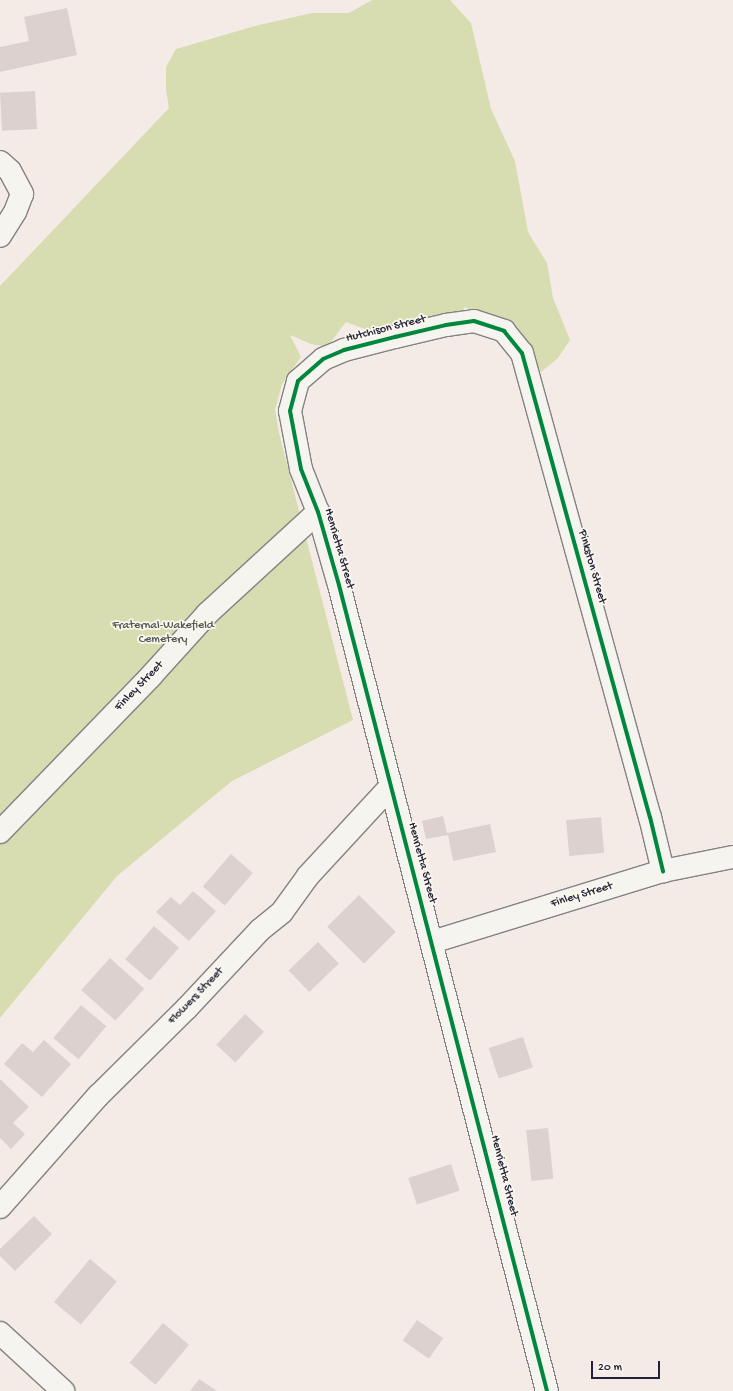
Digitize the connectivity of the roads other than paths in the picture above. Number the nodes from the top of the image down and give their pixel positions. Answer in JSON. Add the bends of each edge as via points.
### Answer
{"nodes":[{"id":1,"x":0,"y":162,"type":"edge"},
{"id":2,"x":0,"y":236,"type":"edge"},
{"id":3,"x":446,"y":325,"type":"joint"},
{"id":4,"x":331,"y":356,"type":"joint"},
{"id":5,"x":318,"y":512,"type":"junction"},
{"id":6,"x":391,"y":786,"type":"junction"},
{"id":7,"x":0,"y":832,"type":"edge"},
{"id":8,"x":733,"y":857,"type":"edge"},
{"id":9,"x":663,"y":871,"type":"junction"},
{"id":10,"x":432,"y":942,"type":"junction"},
{"id":11,"x":0,"y":1207,"type":"edge"},
{"id":12,"x":0,"y":1333,"type":"edge"},
{"id":13,"x":63,"y":1391,"type":"edge"},
{"id":14,"x":547,"y":1391,"type":"edge"}],
"edges":[{"from":1,"to":2,"type":"street","via":[[10,171],[22,194],[16,212]]},
{"from":3,"to":4,"type":"street","name":"Hutchison Street","via":[[344,350]]},
{"from":3,"to":9,"type":"street","name":"Pinkston Street","via":[[474,321],[504,331],[522,353]]},
{"from":4,"to":5,"type":"street","name":"Henrietta Street","via":[[323,359],[298,381],[290,411],[301,468]]},
{"from":5,"to":6,"type":"street","name":"Henrietta Street"},
{"from":5,"to":7,"type":"street","name":"Finley Street","via":[[207,614],[151,676]]},
{"from":6,"to":10,"type":"street","name":"Henrietta Street"},
{"from":6,"to":11,"type":"street","name":"Flowers Street","via":[[308,876],[282,912],[260,930],[186,1009],[98,1096]]},
{"from":8,"to":9,"type":"street","name":"Finley Street"},
{"from":9,"to":10,"type":"street","name":"Finley Street"},
{"from":10,"to":14,"type":"street","name":"Henrietta Street"},
{"from":12,"to":13,"type":"street"}]}
